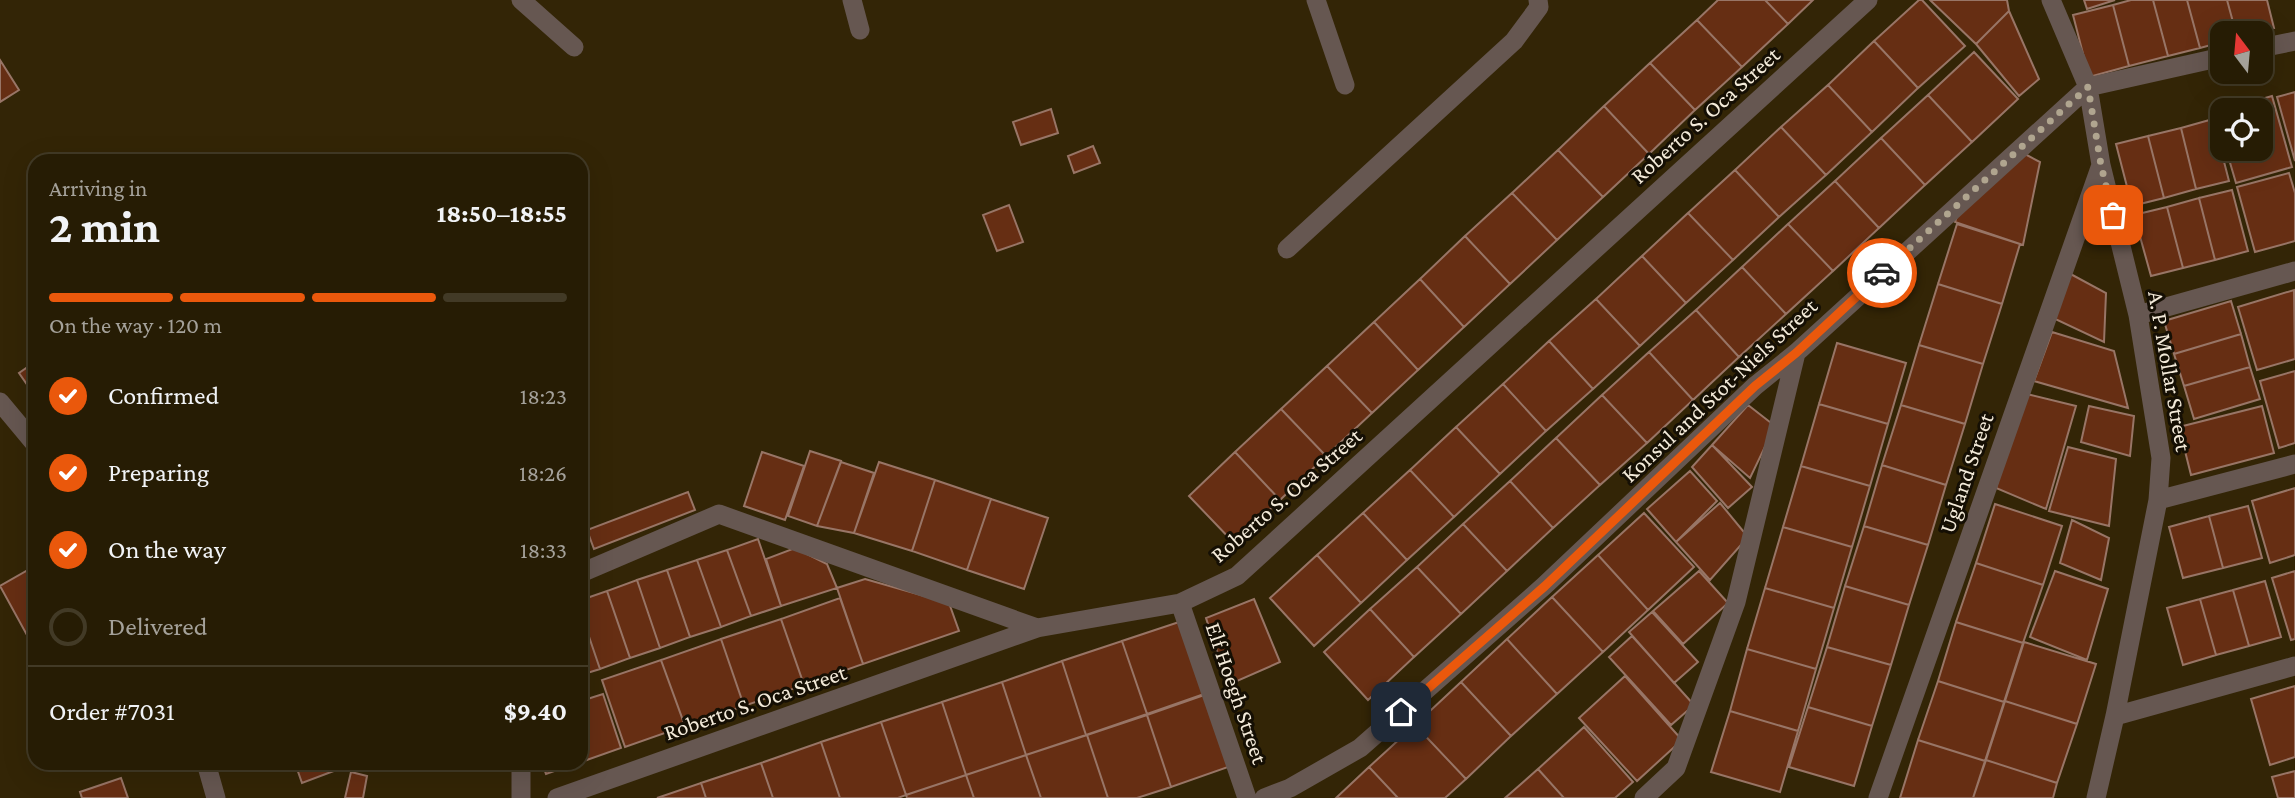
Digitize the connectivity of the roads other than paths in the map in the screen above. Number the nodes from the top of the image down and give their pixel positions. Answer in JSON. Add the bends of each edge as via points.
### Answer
{"nodes":[{"id":1,"x":521,"y":0,"type":"edge"},
{"id":2,"x":852,"y":0,"type":"edge"},
{"id":3,"x":1316,"y":0,"type":"edge"},
{"id":4,"x":1538,"y":0,"type":"edge"},
{"id":5,"x":1868,"y":0,"type":"edge"},
{"id":6,"x":2052,"y":0,"type":"edge"},
{"id":7,"x":860,"y":30,"type":"dead end"},
{"id":8,"x":2295,"y":41,"type":"edge"},
{"id":9,"x":2273,"y":46,"type":"edge"},
{"id":10,"x":575,"y":47,"type":"dead end"},
{"id":11,"x":2210,"y":60,"type":"edge"},
{"id":12,"x":1345,"y":85,"type":"dead end"},
{"id":13,"x":2088,"y":87,"type":"junction"},
{"id":14,"x":2101,"y":165,"type":"junction"},
{"id":15,"x":1287,"y":249,"type":"dead end"},
{"id":16,"x":2295,"y":271,"type":"edge"},
{"id":17,"x":2138,"y":315,"type":"junction"},
{"id":18,"x":1796,"y":353,"type":"junction"},
{"id":19,"x":0,"y":402,"type":"edge"},
{"id":20,"x":28,"y":436,"type":"edge"},
{"id":21,"x":2295,"y":464,"type":"edge"},
{"id":22,"x":2158,"y":500,"type":"junction"},
{"id":23,"x":588,"y":570,"type":"edge"},
{"id":24,"x":1180,"y":603,"type":"junction"},
{"id":25,"x":1037,"y":628,"type":"junction"},
{"id":26,"x":2295,"y":666,"type":"edge"},
{"id":27,"x":2115,"y":716,"type":"junction"},
{"id":28,"x":208,"y":770,"type":"edge"},
{"id":29,"x":520,"y":770,"type":"edge"},
{"id":30,"x":216,"y":798,"type":"edge"},
{"id":31,"x":521,"y":798,"type":"edge"},
{"id":32,"x":557,"y":798,"type":"edge"},
{"id":33,"x":1247,"y":798,"type":"edge"},
{"id":34,"x":1264,"y":798,"type":"edge"},
{"id":35,"x":1644,"y":798,"type":"edge"},
{"id":36,"x":1878,"y":798,"type":"edge"},
{"id":37,"x":2096,"y":798,"type":"edge"}],
"edges":[{"from":1,"to":10,"type":"street"},
{"from":2,"to":7,"type":"street"},
{"from":3,"to":12,"type":"street"},
{"from":4,"to":15,"type":"street","via":[[1539,7],[1514,41]]},
{"from":5,"to":24,"type":"street","name":"Roberto S. Oca Street","via":[[1237,576]]},
{"from":6,"to":13,"type":"street","name":"A. P. Mollar Street"},
{"from":8,"to":9,"type":"street"},
{"from":11,"to":13,"type":"street","name":"Konsul and Stot-Niels Street"},
{"from":13,"to":14,"type":"street","name":"A. P. Mollar Street"},
{"from":13,"to":18,"type":"street","name":"Konsul and Stot-Niels Street"},
{"from":14,"to":17,"type":"street","name":"A. P. Mollar Street"},
{"from":14,"to":36,"type":"street","name":"Ugland Street"},
{"from":16,"to":17,"type":"street"},
{"from":17,"to":22,"type":"street","name":"A. P. Mollar Street","via":[[2161,458]]},
{"from":18,"to":34,"type":"street","name":"Konsul and Stot-Niels Street","via":[[1755,386],[1545,586],[1360,748]]},
{"from":18,"to":35,"type":"street","via":[[1736,602],[1676,768]]},
{"from":19,"to":20,"type":"street"},
{"from":21,"to":22,"type":"street"},
{"from":22,"to":27,"type":"street","name":"A. P. Mollar Street"},
{"from":23,"to":25,"type":"street","via":[[719,514]]},
{"from":24,"to":25,"type":"street","name":"Roberto S. Oca Street"},
{"from":24,"to":33,"type":"street","name":"Elf Hoegh Street"},
{"from":25,"to":32,"type":"street","name":"Roberto S. Oca Street"},
{"from":26,"to":27,"type":"street"},
{"from":27,"to":37,"type":"street","name":"A. P. Mollar Street"},
{"from":28,"to":30,"type":"street"},
{"from":29,"to":31,"type":"street"}]}
